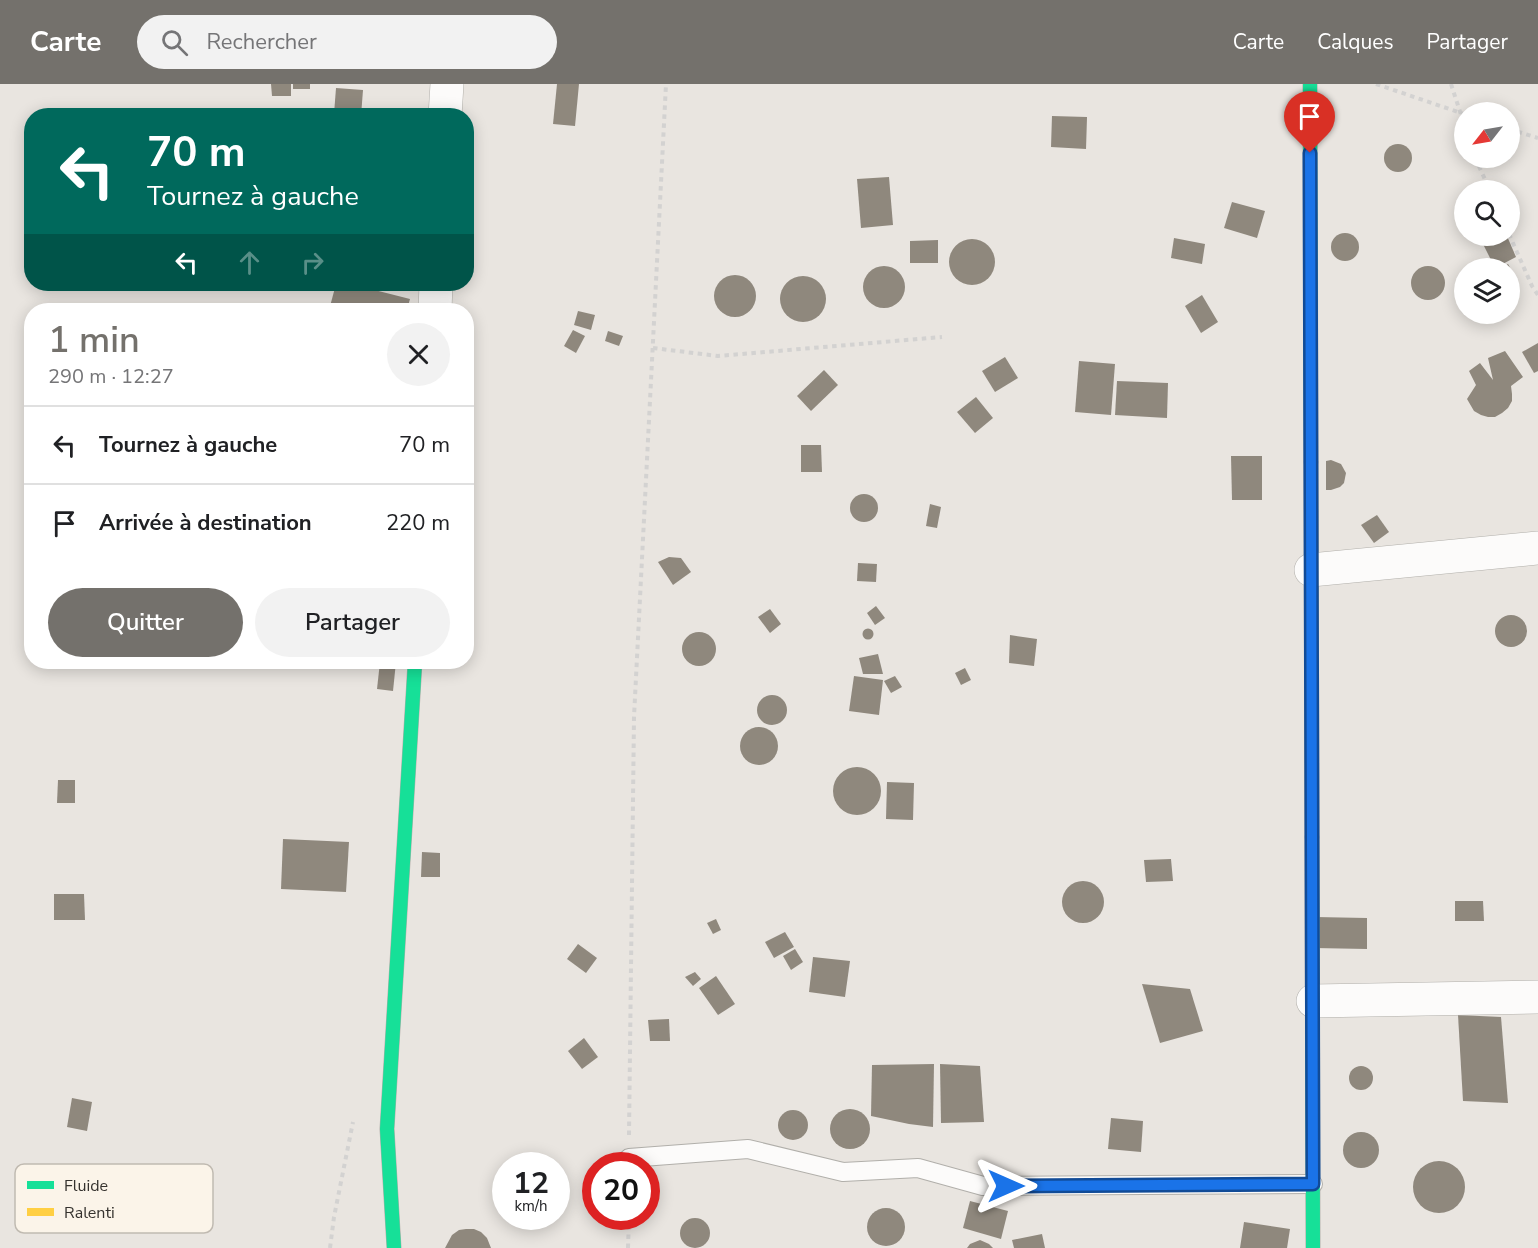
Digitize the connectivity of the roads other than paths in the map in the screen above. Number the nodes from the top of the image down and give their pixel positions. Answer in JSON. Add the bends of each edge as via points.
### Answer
{"nodes":[{"id":1,"x":447,"y":84,"type":"edge"},
{"id":2,"x":1310,"y":84,"type":"edge"},
{"id":3,"x":446,"y":108,"type":"edge"},
{"id":4,"x":1538,"y":548,"type":"edge"},
{"id":5,"x":1311,"y":570,"type":"junction"},
{"id":6,"x":415,"y":669,"type":"edge"},
{"id":7,"x":1538,"y":997,"type":"edge"},
{"id":8,"x":1313,"y":1001,"type":"junction"},
{"id":9,"x":660,"y":1156,"type":"edge"},
{"id":10,"x":1313,"y":1184,"type":"junction"},
{"id":11,"x":394,"y":1248,"type":"edge"},
{"id":12,"x":1313,"y":1248,"type":"edge"}],
"edges":[{"from":1,"to":3,"type":"street"},
{"from":2,"to":5,"type":"street"},
{"from":4,"to":5,"type":"street"},
{"from":5,"to":8,"type":"street"},
{"from":6,"to":11,"type":"street","via":[[387,1129]]},
{"from":7,"to":8,"type":"street"},
{"from":8,"to":10,"type":"street"},
{"from":9,"to":10,"type":"lane","via":[[747,1149],[843,1172],[918,1168],[983,1186]]},
{"from":10,"to":12,"type":"street"}]}
